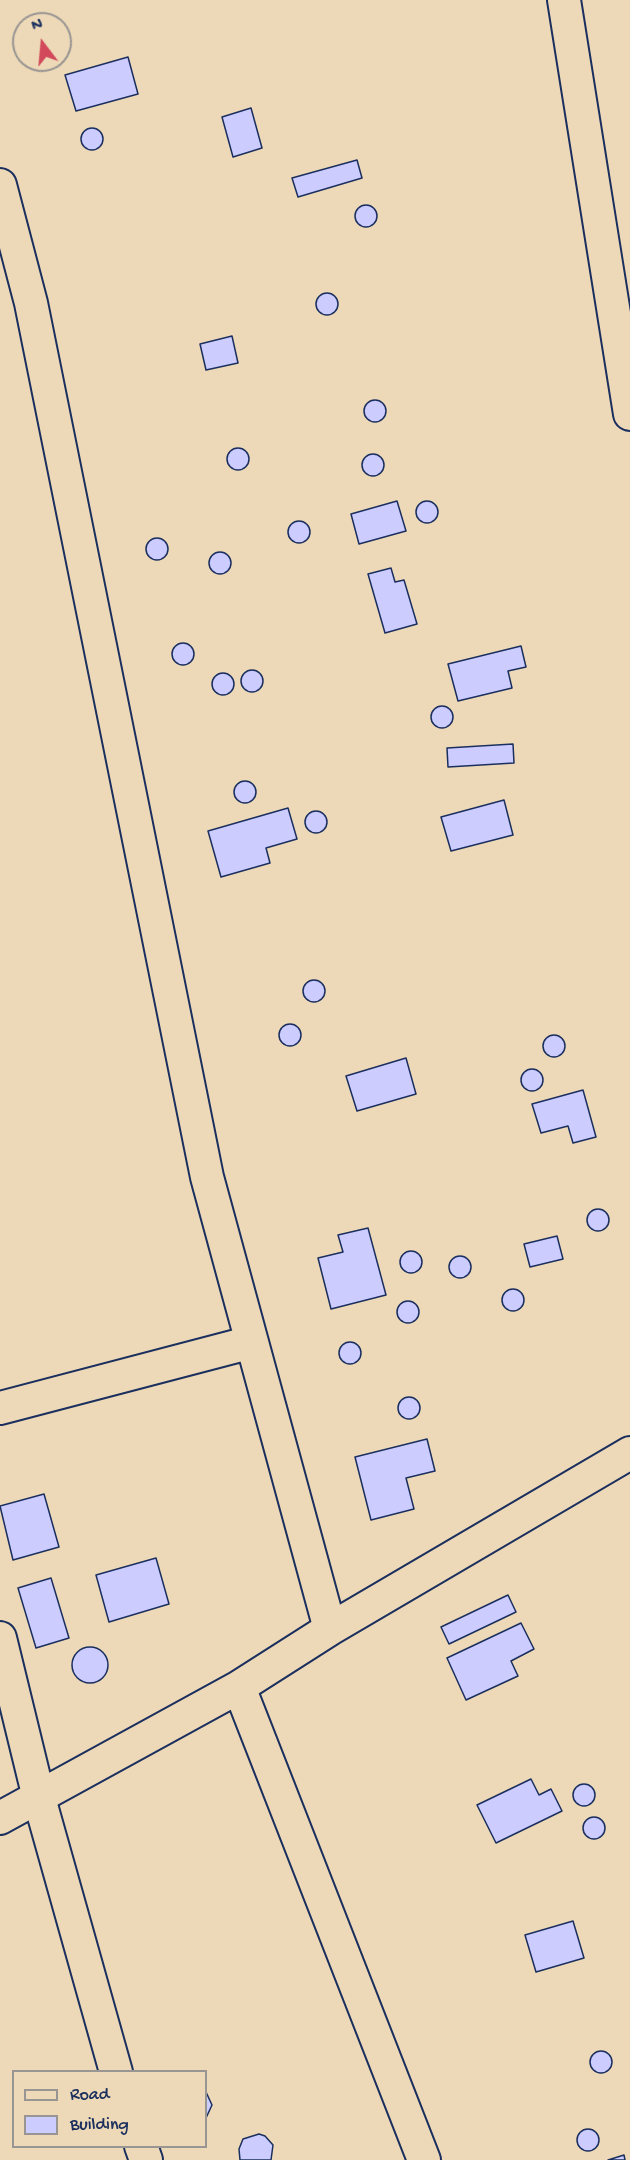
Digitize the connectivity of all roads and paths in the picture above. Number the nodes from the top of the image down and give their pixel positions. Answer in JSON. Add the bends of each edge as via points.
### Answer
{"nodes":[{"id":1,"x":564,"y":0,"type":"edge"},
{"id":2,"x":0,"y":186,"type":"edge"},
{"id":3,"x":630,"y":414,"type":"edge"},
{"id":4,"x":252,"y":1342,"type":"junction"},
{"id":5,"x":0,"y":1408,"type":"edge"},
{"id":6,"x":630,"y":1453,"type":"edge"},
{"id":7,"x":330,"y":1629,"type":"junction"},
{"id":8,"x":0,"y":1638,"type":"edge"},
{"id":9,"x":239,"y":1687,"type":"junction"},
{"id":10,"x":39,"y":1798,"type":"junction"},
{"id":11,"x":0,"y":1818,"type":"edge"},
{"id":12,"x":115,"y":2070,"type":"edge"},
{"id":13,"x":424,"y":2160,"type":"edge"}],
"edges":[{"from":1,"to":3,"type":"street"},
{"from":2,"to":4,"type":"street","via":[[31,303],[207,1177]]},
{"from":4,"to":5,"type":"street"},
{"from":4,"to":7,"type":"street"},
{"from":6,"to":7,"type":"street"},
{"from":7,"to":9,"type":"street"},
{"from":8,"to":10,"type":"street"},
{"from":9,"to":10,"type":"street"},
{"from":9,"to":13,"type":"street"},
{"from":10,"to":11,"type":"street"},
{"from":10,"to":12,"type":"street"}]}
